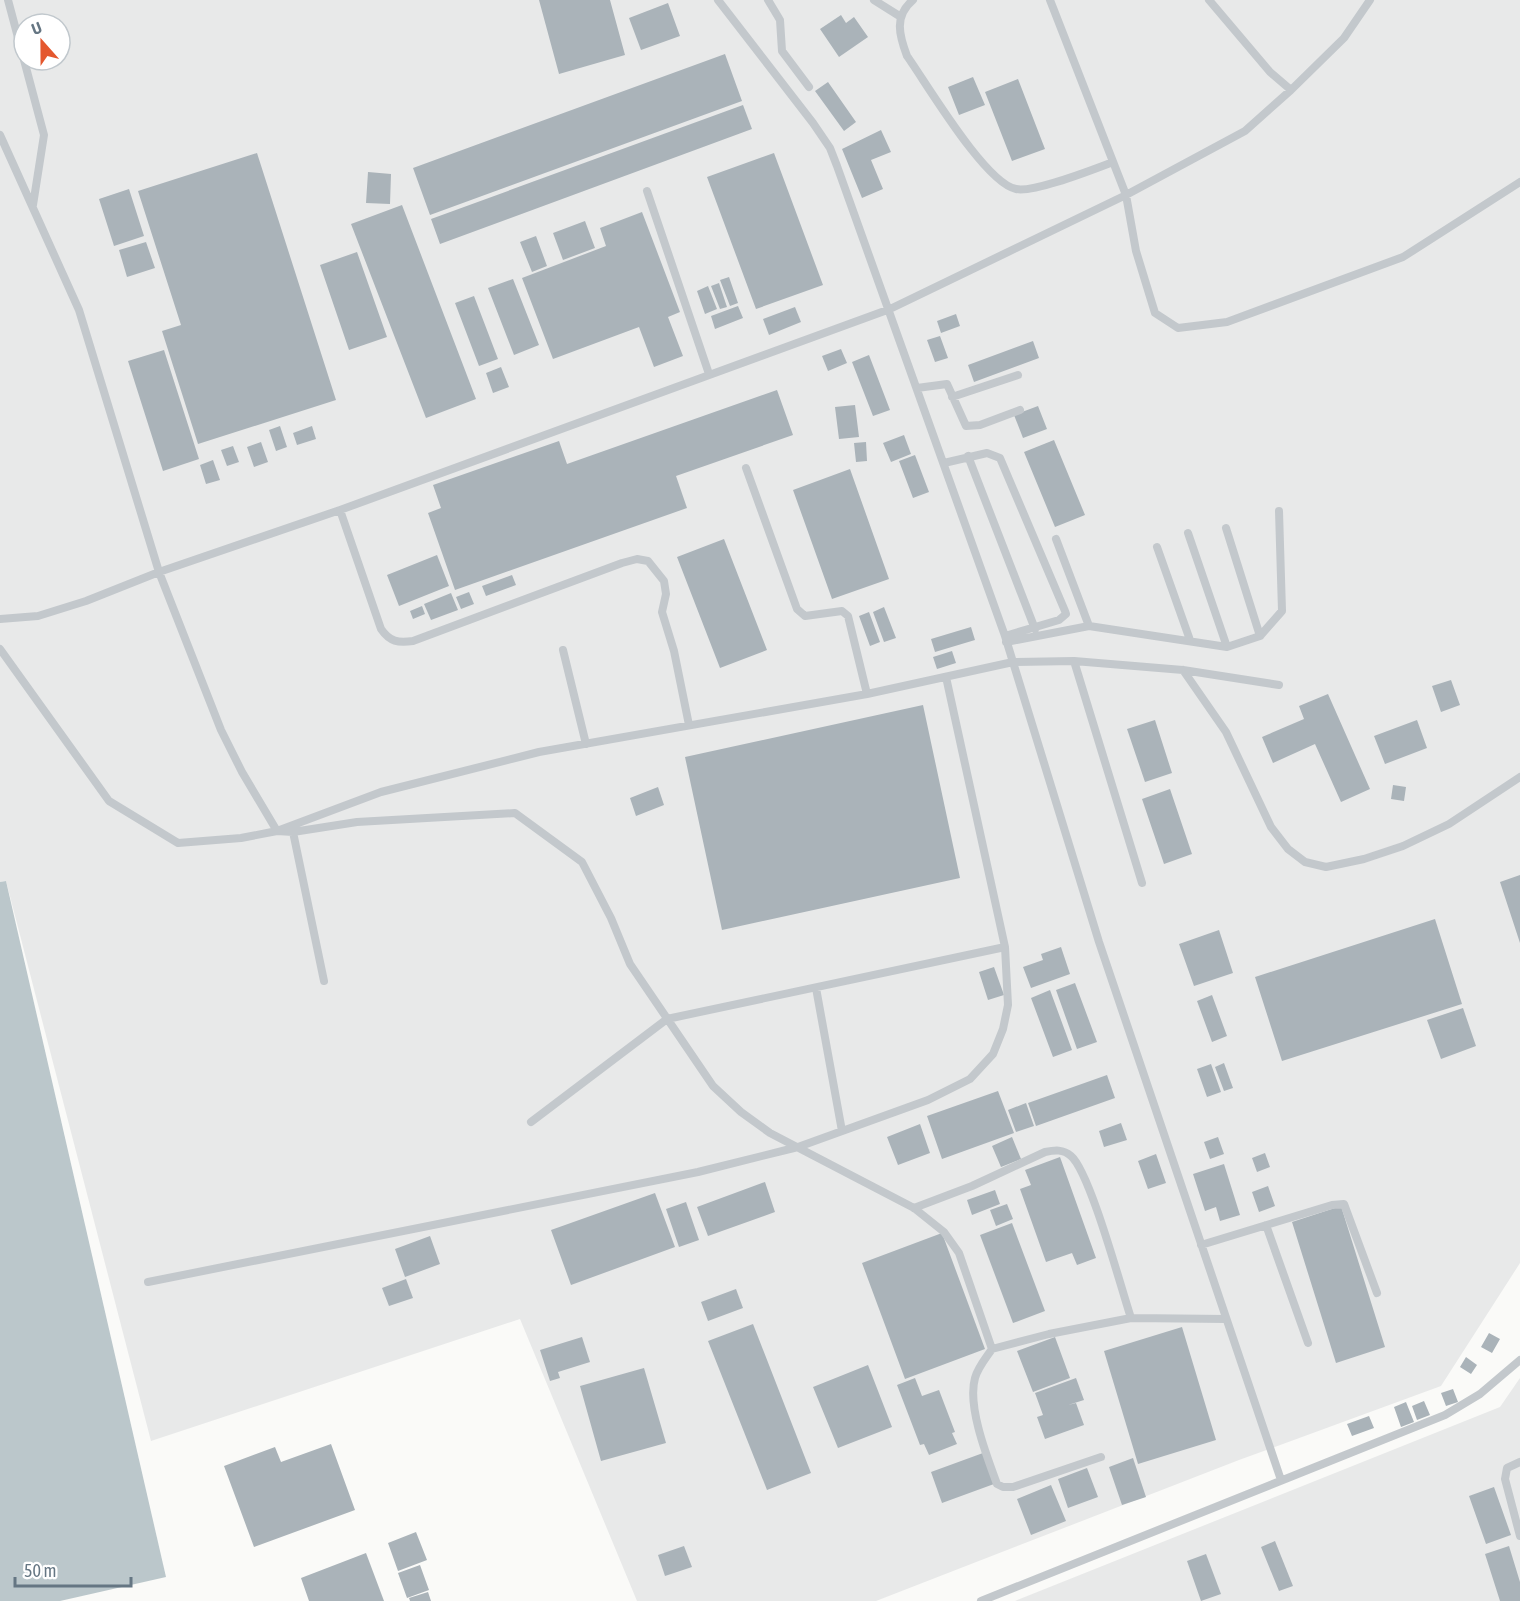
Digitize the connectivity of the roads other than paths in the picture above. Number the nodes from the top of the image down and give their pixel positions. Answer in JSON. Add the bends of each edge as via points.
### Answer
{"nodes":[{"id":1,"x":8,"y":0,"type":"edge"},
{"id":2,"x":718,"y":0,"type":"edge"},
{"id":3,"x":768,"y":0,"type":"edge"},
{"id":4,"x":874,"y":0,"type":"edge"},
{"id":5,"x":913,"y":0,"type":"edge"},
{"id":6,"x":1050,"y":0,"type":"edge"},
{"id":7,"x":1209,"y":0,"type":"edge"},
{"id":8,"x":1370,"y":0,"type":"edge"},
{"id":9,"x":901,"y":17,"type":"junction"},
{"id":10,"x":809,"y":87,"type":"dead end"},
{"id":11,"x":1291,"y":90,"type":"junction"},
{"id":12,"x":0,"y":135,"type":"edge"},
{"id":13,"x":1113,"y":162,"type":"junction"},
{"id":14,"x":1520,"y":182,"type":"edge"},
{"id":15,"x":648,"y":191,"type":"dead end"},
{"id":16,"x":1126,"y":195,"type":"junction"},
{"id":17,"x":33,"y":206,"type":"junction"},
{"id":18,"x":890,"y":309,"type":"junction"},
{"id":19,"x":710,"y":374,"type":"junction"},
{"id":20,"x":1018,"y":375,"type":"dead end"},
{"id":21,"x":917,"y":388,"type":"junction"},
{"id":22,"x":952,"y":397,"type":"junction"},
{"id":23,"x":1020,"y":410,"type":"dead end"},
{"id":24,"x":968,"y":456,"type":"junction"},
{"id":25,"x":944,"y":464,"type":"junction"},
{"id":26,"x":746,"y":468,"type":"dead end"},
{"id":27,"x":340,"y":510,"type":"junction"},
{"id":28,"x":1279,"y":511,"type":"dead end"},
{"id":29,"x":1226,"y":528,"type":"dead end"},
{"id":30,"x":1188,"y":533,"type":"dead end"},
{"id":31,"x":1056,"y":539,"type":"dead end"},
{"id":32,"x":1157,"y":547,"type":"dead end"},
{"id":33,"x":159,"y":572,"type":"junction"},
{"id":34,"x":0,"y":619,"type":"edge"},
{"id":35,"x":1089,"y":626,"type":"junction"},
{"id":36,"x":1035,"y":629,"type":"junction"},
{"id":37,"x":1260,"y":636,"type":"junction"},
{"id":38,"x":1005,"y":639,"type":"junction"},
{"id":39,"x":1190,"y":640,"type":"junction"},
{"id":40,"x":1227,"y":647,"type":"junction"},
{"id":41,"x":0,"y":649,"type":"edge"},
{"id":42,"x":563,"y":651,"type":"dead end"},
{"id":43,"x":1074,"y":661,"type":"junction"},
{"id":44,"x":1013,"y":662,"type":"junction"},
{"id":45,"x":1183,"y":670,"type":"junction"},
{"id":46,"x":946,"y":677,"type":"junction"},
{"id":47,"x":1279,"y":685,"type":"dead end"},
{"id":48,"x":867,"y":694,"type":"junction"},
{"id":49,"x":688,"y":725,"type":"junction"},
{"id":50,"x":586,"y":744,"type":"junction"},
{"id":51,"x":1520,"y":777,"type":"edge"},
{"id":52,"x":277,"y":831,"type":"junction"},
{"id":53,"x":293,"y":832,"type":"junction"},
{"id":54,"x":1142,"y":883,"type":"dead end"},
{"id":55,"x":1005,"y":947,"type":"junction"},
{"id":56,"x":324,"y":981,"type":"dead end"},
{"id":57,"x":816,"y":988,"type":"junction"},
{"id":58,"x":667,"y":1019,"type":"junction"},
{"id":59,"x":531,"y":1122,"type":"dead end"},
{"id":60,"x":842,"y":1131,"type":"junction"},
{"id":61,"x":798,"y":1147,"type":"junction"},
{"id":62,"x":914,"y":1208,"type":"junction"},
{"id":63,"x":1266,"y":1225,"type":"junction"},
{"id":64,"x":1201,"y":1245,"type":"junction"},
{"id":65,"x":148,"y":1282,"type":"dead end"},
{"id":66,"x":1377,"y":1293,"type":"dead end"},
{"id":67,"x":1131,"y":1318,"type":"junction"},
{"id":68,"x":1226,"y":1319,"type":"junction"},
{"id":69,"x":1308,"y":1343,"type":"dead end"},
{"id":70,"x":992,"y":1349,"type":"junction"},
{"id":71,"x":1520,"y":1360,"type":"edge"},
{"id":72,"x":1101,"y":1457,"type":"dead end"},
{"id":73,"x":1520,"y":1462,"type":"edge"},
{"id":74,"x":1281,"y":1480,"type":"junction"},
{"id":75,"x":1520,"y":1536,"type":"edge"},
{"id":76,"x":992,"y":1599,"type":"edge"},
{"id":77,"x":981,"y":1601,"type":"edge"}],
"edges":[{"from":1,"to":17,"type":"lane","via":[[44,135]]},
{"from":2,"to":18,"type":"lane","via":[[830,148]]},
{"from":3,"to":10,"type":"lane","via":[[780,20],[782,51]]},
{"from":4,"to":9,"type":"lane"},
{"from":5,"to":9,"type":"lane"},
{"from":6,"to":13,"type":"lane"},
{"from":7,"to":11,"type":"lane","via":[[1270,72]]},
{"from":8,"to":11,"type":"lane","via":[[1344,38]]},
{"from":9,"to":13,"type":"lane","via":[[900,37],[907,56],[1000,182],[1017,190],[1038,187]]},
{"from":11,"to":16,"type":"lane","via":[[1245,131]]},
{"from":12,"to":17,"type":"lane"},
{"from":13,"to":16,"type":"lane"},
{"from":14,"to":16,"type":"lane","via":[[1403,257],[1227,322],[1178,328],[1155,313],[1136,251]]},
{"from":15,"to":19,"type":"lane"},
{"from":16,"to":18,"type":"lane"},
{"from":17,"to":33,"type":"lane","via":[[79,310]]},
{"from":18,"to":19,"type":"lane"},
{"from":18,"to":21,"type":"lane"},
{"from":19,"to":27,"type":"lane"},
{"from":20,"to":22,"type":"lane"},
{"from":21,"to":22,"type":"lane","via":[[947,384]]},
{"from":21,"to":25,"type":"lane"},
{"from":22,"to":23,"type":"lane","via":[[966,426],[980,425]]},
{"from":24,"to":25,"type":"lane"},
{"from":24,"to":36,"type":"lane"},
{"from":24,"to":36,"type":"lane","via":[[996,454],[1004,462],[1065,611],[1059,620]]},
{"from":25,"to":38,"type":"lane"},
{"from":26,"to":48,"type":"lane","via":[[797,609],[805,616],[842,611],[848,616]]},
{"from":27,"to":33,"type":"lane"},
{"from":27,"to":49,"type":"lane","via":[[381,628],[387,638],[399,643],[622,563],[648,561],[664,581],[662,612]]},
{"from":28,"to":37,"type":"lane","via":[[1282,611]]},
{"from":29,"to":37,"type":"lane"},
{"from":30,"to":40,"type":"lane"},
{"from":31,"to":35,"type":"lane"},
{"from":32,"to":39,"type":"lane"},
{"from":33,"to":34,"type":"lane","via":[[38,616]]},
{"from":33,"to":52,"type":"lane","via":[[221,730]]},
{"from":35,"to":38,"type":"lane"},
{"from":35,"to":39,"type":"lane"},
{"from":36,"to":38,"type":"lane"},
{"from":37,"to":40,"type":"lane"},
{"from":38,"to":44,"type":"lane"},
{"from":39,"to":40,"type":"lane"},
{"from":41,"to":52,"type":"lane","via":[[109,801],[177,843]]},
{"from":42,"to":50,"type":"lane"},
{"from":43,"to":44,"type":"lane"},
{"from":43,"to":45,"type":"lane"},
{"from":43,"to":54,"type":"lane"},
{"from":44,"to":46,"type":"lane"},
{"from":44,"to":64,"type":"lane","via":[[1099,942]]},
{"from":45,"to":47,"type":"lane"},
{"from":45,"to":51,"type":"lane","via":[[1226,732],[1271,827],[1288,849],[1305,862],[1326,867],[1403,846],[1449,824]]},
{"from":46,"to":48,"type":"lane"},
{"from":46,"to":55,"type":"lane"},
{"from":48,"to":49,"type":"lane"},
{"from":49,"to":50,"type":"lane"},
{"from":50,"to":52,"type":"lane","via":[[381,792]]},
{"from":52,"to":53,"type":"lane"},
{"from":53,"to":56,"type":"lane"},
{"from":53,"to":58,"type":"lane","via":[[357,822],[515,813],[582,862],[630,964]]},
{"from":55,"to":57,"type":"lane"},
{"from":55,"to":60,"type":"lane","via":[[1008,1005],[993,1054],[970,1078],[928,1100]]},
{"from":57,"to":58,"type":"lane"},
{"from":57,"to":60,"type":"lane"},
{"from":58,"to":59,"type":"lane"},
{"from":58,"to":61,"type":"lane","via":[[713,1086],[741,1112]]},
{"from":60,"to":61,"type":"lane"},
{"from":61,"to":62,"type":"lane"},
{"from":61,"to":65,"type":"lane","via":[[699,1172]]},
{"from":62,"to":67,"type":"lane","via":[[1045,1152],[1066,1152],[1078,1163],[1088,1187]]},
{"from":62,"to":70,"type":"lane","via":[[944,1232],[959,1252]]},
{"from":63,"to":64,"type":"lane"},
{"from":63,"to":66,"type":"lane","via":[[1344,1204]]},
{"from":63,"to":69,"type":"lane"},
{"from":64,"to":68,"type":"lane"},
{"from":67,"to":68,"type":"lane"},
{"from":67,"to":70,"type":"lane"},
{"from":68,"to":74,"type":"lane"},
{"from":70,"to":72,"type":"lane","via":[[977,1371],[972,1393],[997,1484],[1014,1487]]},
{"from":71,"to":74,"type":"lane","via":[[1480,1394],[1445,1414]]},
{"from":73,"to":75,"type":"lane","via":[[1507,1468],[1504,1479]]},
{"from":74,"to":76,"type":"lane"},
{"from":76,"to":77,"type":"lane"}]}
